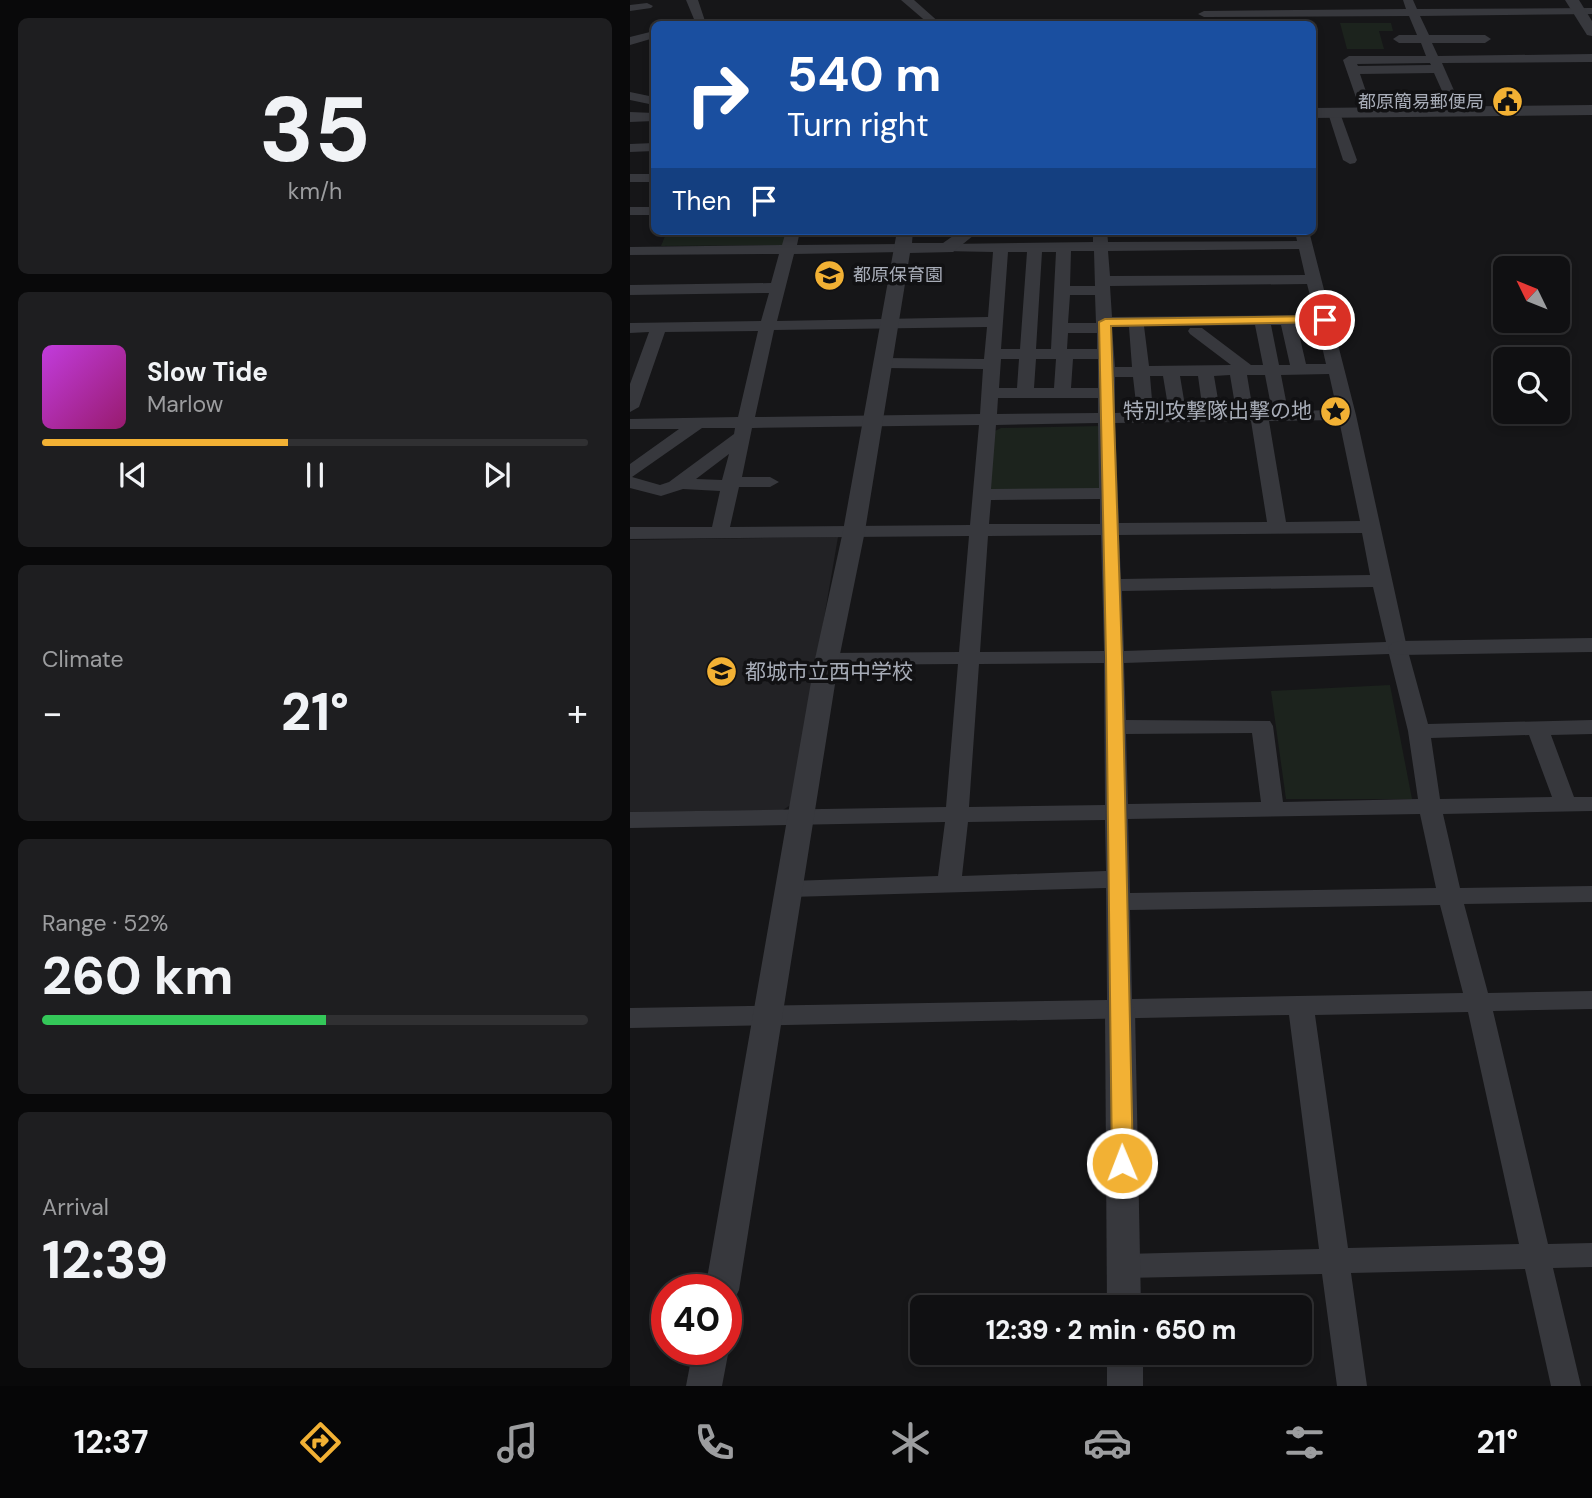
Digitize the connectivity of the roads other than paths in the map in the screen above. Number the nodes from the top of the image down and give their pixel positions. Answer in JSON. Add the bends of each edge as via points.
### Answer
{"nodes":[{"id":1,"x":692,"y":0,"type":"edge"},
{"id":2,"x":908,"y":0,"type":"edge"},
{"id":3,"x":1252,"y":0,"type":"edge"},
{"id":4,"x":1463,"y":2,"type":"dead end"},
{"id":5,"x":1410,"y":5,"type":"edge"},
{"id":6,"x":647,"y":6,"type":"dead end"},
{"id":7,"x":630,"y":8,"type":"edge"},
{"id":8,"x":1581,"y":8,"type":"edge"},
{"id":9,"x":1204,"y":14,"type":"dead end"},
{"id":10,"x":1256,"y":17,"type":"edge"},
{"id":11,"x":700,"y":21,"type":"edge"},
{"id":12,"x":932,"y":21,"type":"edge"},
{"id":13,"x":1592,"y":32,"type":"edge"},
{"id":14,"x":651,"y":36,"type":"edge"},
{"id":15,"x":1485,"y":38,"type":"dead end"},
{"id":16,"x":1424,"y":39,"type":"junction"},
{"id":17,"x":1398,"y":40,"type":"dead end"},
{"id":18,"x":630,"y":41,"type":"edge"},
{"id":19,"x":1592,"y":58,"type":"edge"},
{"id":20,"x":1435,"y":64,"type":"junction"},
{"id":21,"x":630,"y":96,"type":"edge"},
{"id":22,"x":651,"y":99,"type":"edge"},
{"id":23,"x":1592,"y":110,"type":"edge"},
{"id":24,"x":1457,"y":111,"type":"junction"},
{"id":25,"x":1367,"y":112,"type":"junction"},
{"id":26,"x":1316,"y":113,"type":"edge"},
{"id":27,"x":1334,"y":113,"type":"junction"},
{"id":28,"x":630,"y":117,"type":"edge"},
{"id":29,"x":651,"y":117,"type":"edge"},
{"id":30,"x":651,"y":148,"type":"edge"},
{"id":31,"x":632,"y":151,"type":"edge"},
{"id":32,"x":1350,"y":160,"type":"dead end"},
{"id":33,"x":630,"y":178,"type":"edge"},
{"id":34,"x":651,"y":178,"type":"edge"},
{"id":35,"x":630,"y":211,"type":"edge"},
{"id":36,"x":651,"y":211,"type":"edge"},
{"id":37,"x":659,"y":235,"type":"edge"},
{"id":38,"x":792,"y":235,"type":"edge"},
{"id":39,"x":965,"y":235,"type":"edge"},
{"id":40,"x":1067,"y":235,"type":"edge"},
{"id":41,"x":1098,"y":235,"type":"edge"},
{"id":42,"x":1303,"y":238,"type":"edge"},
{"id":43,"x":904,"y":239,"type":"edge"},
{"id":44,"x":947,"y":248,"type":"junction"},
{"id":45,"x":1001,"y":249,"type":"junction"},
{"id":46,"x":1035,"y":249,"type":"junction"},
{"id":47,"x":1064,"y":249,"type":"junction"},
{"id":48,"x":1092,"y":249,"type":"junction"},
{"id":49,"x":653,"y":250,"type":"junction"},
{"id":50,"x":787,"y":250,"type":"junction"},
{"id":51,"x":630,"y":251,"type":"edge"},
{"id":52,"x":1017,"y":268,"type":"junction"},
{"id":53,"x":1063,"y":268,"type":"junction"},
{"id":54,"x":1314,"y":279,"type":"junction"},
{"id":55,"x":1103,"y":286,"type":"junction"},
{"id":56,"x":778,"y":288,"type":"junction"},
{"id":57,"x":630,"y":290,"type":"edge"},
{"id":58,"x":1062,"y":290,"type":"junction"},
{"id":59,"x":1015,"y":291,"type":"junction"},
{"id":60,"x":1010,"y":318,"type":"junction"},
{"id":61,"x":1262,"y":320,"type":"junction"},
{"id":62,"x":1288,"y":320,"type":"junction"},
{"id":63,"x":1325,"y":320,"type":"junction"},
{"id":64,"x":1060,"y":322,"type":"junction"},
{"id":65,"x":1136,"y":322,"type":"junction"},
{"id":66,"x":891,"y":324,"type":"junction"},
{"id":67,"x":1105,"y":325,"type":"junction"},
{"id":68,"x":1189,"y":326,"type":"junction"},
{"id":69,"x":767,"y":327,"type":"junction"},
{"id":70,"x":630,"y":328,"type":"edge"},
{"id":71,"x":659,"y":328,"type":"junction"},
{"id":72,"x":1029,"y":354,"type":"junction"},
{"id":73,"x":1062,"y":354,"type":"junction"},
{"id":74,"x":1106,"y":354,"type":"junction"},
{"id":75,"x":993,"y":359,"type":"junction"},
{"id":76,"x":883,"y":363,"type":"junction"},
{"id":77,"x":1299,"y":369,"type":"junction"},
{"id":78,"x":1335,"y":369,"type":"junction"},
{"id":79,"x":1243,"y":370,"type":"junction"},
{"id":80,"x":1270,"y":370,"type":"junction"},
{"id":81,"x":637,"y":371,"type":"edge"},
{"id":82,"x":1142,"y":371,"type":"junction"},
{"id":83,"x":1171,"y":371,"type":"junction"},
{"id":84,"x":1201,"y":371,"type":"junction"},
{"id":85,"x":1107,"y":372,"type":"junction"},
{"id":86,"x":990,"y":393,"type":"junction"},
{"id":87,"x":1025,"y":393,"type":"junction"},
{"id":88,"x":1062,"y":393,"type":"junction"},
{"id":89,"x":1107,"y":393,"type":"junction"},
{"id":90,"x":630,"y":407,"type":"edge"},
{"id":91,"x":1346,"y":409,"type":"junction"},
{"id":92,"x":1280,"y":410,"type":"junction"},
{"id":93,"x":1145,"y":412,"type":"junction"},
{"id":94,"x":1177,"y":412,"type":"junction"},
{"id":95,"x":1212,"y":412,"type":"junction"},
{"id":96,"x":1251,"y":413,"type":"junction"},
{"id":97,"x":1112,"y":414,"type":"junction"},
{"id":98,"x":988,"y":419,"type":"junction"},
{"id":99,"x":872,"y":420,"type":"junction"},
{"id":100,"x":630,"y":424,"type":"edge"},
{"id":101,"x":697,"y":424,"type":"junction"},
{"id":102,"x":745,"y":429,"type":"junction"},
{"id":103,"x":639,"y":457,"type":"edge"},
{"id":104,"x":630,"y":472,"type":"edge"},
{"id":105,"x":630,"y":482,"type":"edge"},
{"id":106,"x":770,"y":482,"type":"dead end"},
{"id":107,"x":730,"y":484,"type":"junction"},
{"id":108,"x":674,"y":487,"type":"junction"},
{"id":109,"x":1109,"y":493,"type":"junction"},
{"id":110,"x":981,"y":495,"type":"junction"},
{"id":111,"x":1277,"y":527,"type":"junction"},
{"id":112,"x":1368,"y":527,"type":"junction"},
{"id":113,"x":978,"y":530,"type":"junction"},
{"id":114,"x":1110,"y":530,"type":"junction"},
{"id":115,"x":720,"y":531,"type":"junction"},
{"id":116,"x":854,"y":531,"type":"junction"},
{"id":117,"x":630,"y":533,"type":"edge"},
{"id":118,"x":1382,"y":581,"type":"junction"},
{"id":119,"x":1112,"y":585,"type":"junction"},
{"id":120,"x":1592,"y":645,"type":"edge"},
{"id":121,"x":1400,"y":648,"type":"junction"},
{"id":122,"x":1114,"y":657,"type":"junction"},
{"id":123,"x":969,"y":658,"type":"junction"},
{"id":124,"x":827,"y":660,"type":"junction"},
{"id":125,"x":1115,"y":727,"type":"junction"},
{"id":126,"x":1592,"y":727,"type":"edge"},
{"id":127,"x":1538,"y":729,"type":"junction"},
{"id":128,"x":1419,"y":731,"type":"junction"},
{"id":129,"x":1566,"y":804,"type":"junction"},
{"id":130,"x":1592,"y":804,"type":"edge"},
{"id":131,"x":1430,"y":807,"type":"junction"},
{"id":132,"x":1273,"y":808,"type":"junction"},
{"id":133,"x":1117,"y":810,"type":"junction"},
{"id":134,"x":957,"y":814,"type":"junction"},
{"id":135,"x":800,"y":818,"type":"junction"},
{"id":136,"x":630,"y":820,"type":"edge"},
{"id":137,"x":949,"y":885,"type":"junction"},
{"id":138,"x":790,"y":889,"type":"junction"},
{"id":139,"x":1118,"y":891,"type":"junction"},
{"id":140,"x":1592,"y":894,"type":"edge"},
{"id":141,"x":1450,"y":897,"type":"junction"},
{"id":142,"x":1592,"y":1000,"type":"edge"},
{"id":143,"x":1478,"y":1002,"type":"junction"},
{"id":144,"x":1301,"y":1006,"type":"junction"},
{"id":145,"x":1120,"y":1010,"type":"junction"},
{"id":146,"x":766,"y":1016,"type":"junction"},
{"id":147,"x":630,"y":1018,"type":"edge"},
{"id":148,"x":1592,"y":1255,"type":"edge"},
{"id":149,"x":1538,"y":1256,"type":"junction"},
{"id":150,"x":1335,"y":1262,"type":"junction"},
{"id":151,"x":1124,"y":1266,"type":"junction"},
{"id":152,"x":725,"y":1274,"type":"edge"},
{"id":153,"x":1124,"y":1295,"type":"edge"},
{"id":154,"x":708,"y":1365,"type":"edge"},
{"id":155,"x":1125,"y":1365,"type":"edge"},
{"id":156,"x":704,"y":1386,"type":"edge"},
{"id":157,"x":1125,"y":1386,"type":"edge"},
{"id":158,"x":1352,"y":1386,"type":"edge"},
{"id":159,"x":1566,"y":1386,"type":"edge"}],
"edges":[{"from":1,"to":11,"type":"street"},
{"from":2,"to":12,"type":"street"},
{"from":3,"to":10,"type":"street"},
{"from":4,"to":5,"type":"street"},
{"from":5,"to":8,"type":"street"},
{"from":5,"to":10,"type":"street"},
{"from":5,"to":16,"type":"street"},
{"from":6,"to":7,"type":"street"},
{"from":8,"to":13,"type":"street"},
{"from":9,"to":10,"type":"street"},
{"from":14,"to":18,"type":"street"},
{"from":15,"to":16,"type":"street"},
{"from":16,"to":17,"type":"street"},
{"from":16,"to":20,"type":"street"},
{"from":19,"to":20,"type":"street"},
{"from":20,"to":24,"type":"street"},
{"from":20,"to":25,"type":"street","via":[[1349,60]]},
{"from":21,"to":22,"type":"street"},
{"from":23,"to":24,"type":"street"},
{"from":24,"to":25,"type":"street"},
{"from":25,"to":27,"type":"street"},
{"from":26,"to":27,"type":"street"},
{"from":27,"to":32,"type":"street"},
{"from":28,"to":29,"type":"street"},
{"from":30,"to":31,"type":"street"},
{"from":33,"to":34,"type":"street"},
{"from":35,"to":36,"type":"street"},
{"from":37,"to":49,"type":"street"},
{"from":38,"to":50,"type":"street"},
{"from":39,"to":44,"type":"street"},
{"from":40,"to":48,"type":"street"},
{"from":41,"to":48,"type":"street"},
{"from":42,"to":48,"type":"street"},
{"from":42,"to":54,"type":"street"},
{"from":43,"to":44,"type":"street"},
{"from":43,"to":50,"type":"street"},
{"from":43,"to":66,"type":"street"},
{"from":44,"to":45,"type":"street"},
{"from":45,"to":46,"type":"street"},
{"from":45,"to":52,"type":"street"},
{"from":46,"to":47,"type":"street"},
{"from":46,"to":52,"type":"street"},
{"from":47,"to":48,"type":"street"},
{"from":47,"to":53,"type":"street"},
{"from":48,"to":55,"type":"street"},
{"from":49,"to":50,"type":"street"},
{"from":49,"to":51,"type":"street"},
{"from":50,"to":56,"type":"street"},
{"from":52,"to":53,"type":"street"},
{"from":52,"to":59,"type":"street"},
{"from":52,"to":59,"type":"street"},
{"from":53,"to":58,"type":"street"},
{"from":54,"to":55,"type":"street","via":[[1180,287]]},
{"from":54,"to":63,"type":"street"},
{"from":55,"to":58,"type":"street"},
{"from":55,"to":67,"type":"street"},
{"from":56,"to":57,"type":"street"},
{"from":56,"to":69,"type":"street"},
{"from":58,"to":59,"type":"street"},
{"from":58,"to":64,"type":"street"},
{"from":59,"to":60,"type":"street"},
{"from":59,"to":60,"type":"street"},
{"from":60,"to":64,"type":"street"},
{"from":60,"to":66,"type":"street"},
{"from":60,"to":72,"type":"street"},
{"from":60,"to":75,"type":"street"},
{"from":61,"to":62,"type":"street"},
{"from":61,"to":68,"type":"street"},
{"from":61,"to":80,"type":"street"},
{"from":62,"to":63,"type":"street"},
{"from":62,"to":77,"type":"street"},
{"from":63,"to":78,"type":"street"},
{"from":64,"to":67,"type":"street"},
{"from":64,"to":73,"type":"street"},
{"from":65,"to":67,"type":"street"},
{"from":65,"to":68,"type":"street"},
{"from":65,"to":82,"type":"street"},
{"from":66,"to":69,"type":"street"},
{"from":66,"to":76,"type":"street"},
{"from":67,"to":74,"type":"street"},
{"from":68,"to":79,"type":"street"},
{"from":68,"to":84,"type":"street"},
{"from":69,"to":71,"type":"street"},
{"from":69,"to":102,"type":"street"},
{"from":70,"to":71,"type":"street"},
{"from":71,"to":81,"type":"street"},
{"from":72,"to":73,"type":"street"},
{"from":72,"to":75,"type":"street"},
{"from":72,"to":87,"type":"street"},
{"from":73,"to":74,"type":"street"},
{"from":73,"to":88,"type":"street"},
{"from":74,"to":85,"type":"street"},
{"from":75,"to":76,"type":"street"},
{"from":75,"to":86,"type":"street"},
{"from":76,"to":99,"type":"street"},
{"from":77,"to":78,"type":"street"},
{"from":77,"to":80,"type":"street"},
{"from":78,"to":91,"type":"street"},
{"from":79,"to":80,"type":"street"},
{"from":79,"to":84,"type":"street"},
{"from":79,"to":96,"type":"street"},
{"from":80,"to":92,"type":"street"},
{"from":81,"to":90,"type":"street"},
{"from":82,"to":83,"type":"street"},
{"from":82,"to":85,"type":"street"},
{"from":82,"to":93,"type":"street"},
{"from":83,"to":84,"type":"street"},
{"from":83,"to":94,"type":"street"},
{"from":84,"to":95,"type":"street"},
{"from":85,"to":89,"type":"street"},
{"from":86,"to":87,"type":"street"},
{"from":86,"to":98,"type":"street"},
{"from":87,"to":88,"type":"street"},
{"from":88,"to":89,"type":"street"},
{"from":89,"to":97,"type":"street"},
{"from":91,"to":92,"type":"street"},
{"from":91,"to":96,"type":"street"},
{"from":91,"to":112,"type":"street"},
{"from":92,"to":96,"type":"street"},
{"from":93,"to":94,"type":"street"},
{"from":93,"to":97,"type":"street"},
{"from":94,"to":95,"type":"street"},
{"from":95,"to":96,"type":"street"},
{"from":96,"to":97,"type":"street"},
{"from":96,"to":111,"type":"street"},
{"from":97,"to":98,"type":"street"},
{"from":97,"to":109,"type":"street"},
{"from":98,"to":99,"type":"street"},
{"from":98,"to":110,"type":"street"},
{"from":99,"to":102,"type":"street"},
{"from":99,"to":116,"type":"street"},
{"from":100,"to":101,"type":"street"},
{"from":101,"to":102,"type":"street"},
{"from":101,"to":103,"type":"street"},
{"from":102,"to":107,"type":"street"},
{"from":102,"to":108,"type":"street"},
{"from":103,"to":104,"type":"street"},
{"from":105,"to":108,"type":"street","via":[[661,491]]},
{"from":106,"to":107,"type":"street"},
{"from":107,"to":108,"type":"street"},
{"from":107,"to":115,"type":"street"},
{"from":109,"to":110,"type":"street"},
{"from":109,"to":114,"type":"street"},
{"from":110,"to":113,"type":"street"},
{"from":111,"to":112,"type":"street"},
{"from":111,"to":114,"type":"street"},
{"from":112,"to":118,"type":"street"},
{"from":113,"to":114,"type":"street"},
{"from":113,"to":116,"type":"street"},
{"from":113,"to":123,"type":"street"},
{"from":114,"to":119,"type":"street"},
{"from":115,"to":116,"type":"street"},
{"from":115,"to":117,"type":"street"},
{"from":116,"to":124,"type":"street"},
{"from":118,"to":119,"type":"street"},
{"from":118,"to":121,"type":"street"},
{"from":119,"to":122,"type":"street"},
{"from":120,"to":121,"type":"street"},
{"from":121,"to":122,"type":"street"},
{"from":121,"to":128,"type":"street"},
{"from":122,"to":123,"type":"street"},
{"from":122,"to":125,"type":"street"},
{"from":123,"to":124,"type":"street"},
{"from":123,"to":134,"type":"street"},
{"from":124,"to":135,"type":"street"},
{"from":125,"to":132,"type":"street","via":[[1262,726]]},
{"from":125,"to":133,"type":"street"},
{"from":126,"to":127,"type":"street"},
{"from":127,"to":128,"type":"street"},
{"from":127,"to":129,"type":"street"},
{"from":128,"to":131,"type":"street"},
{"from":129,"to":130,"type":"street"},
{"from":129,"to":131,"type":"street"},
{"from":131,"to":132,"type":"street"},
{"from":131,"to":141,"type":"street"},
{"from":132,"to":133,"type":"street"},
{"from":133,"to":134,"type":"street"},
{"from":133,"to":139,"type":"street"},
{"from":134,"to":135,"type":"street"},
{"from":134,"to":137,"type":"street"},
{"from":135,"to":136,"type":"street"},
{"from":135,"to":138,"type":"street"},
{"from":137,"to":138,"type":"street"},
{"from":137,"to":139,"type":"street"},
{"from":138,"to":146,"type":"street"},
{"from":139,"to":141,"type":"street"},
{"from":139,"to":145,"type":"street"},
{"from":140,"to":141,"type":"street"},
{"from":141,"to":143,"type":"street"},
{"from":142,"to":143,"type":"street"},
{"from":143,"to":144,"type":"street"},
{"from":143,"to":149,"type":"street"},
{"from":144,"to":145,"type":"street"},
{"from":144,"to":150,"type":"street"},
{"from":145,"to":146,"type":"street"},
{"from":145,"to":151,"type":"street"},
{"from":146,"to":147,"type":"street"},
{"from":146,"to":152,"type":"street"},
{"from":148,"to":149,"type":"street"},
{"from":149,"to":150,"type":"street"},
{"from":149,"to":159,"type":"street"},
{"from":150,"to":151,"type":"street"},
{"from":150,"to":158,"type":"street"},
{"from":151,"to":153,"type":"street"},
{"from":154,"to":156,"type":"street"},
{"from":155,"to":157,"type":"street"}]}
